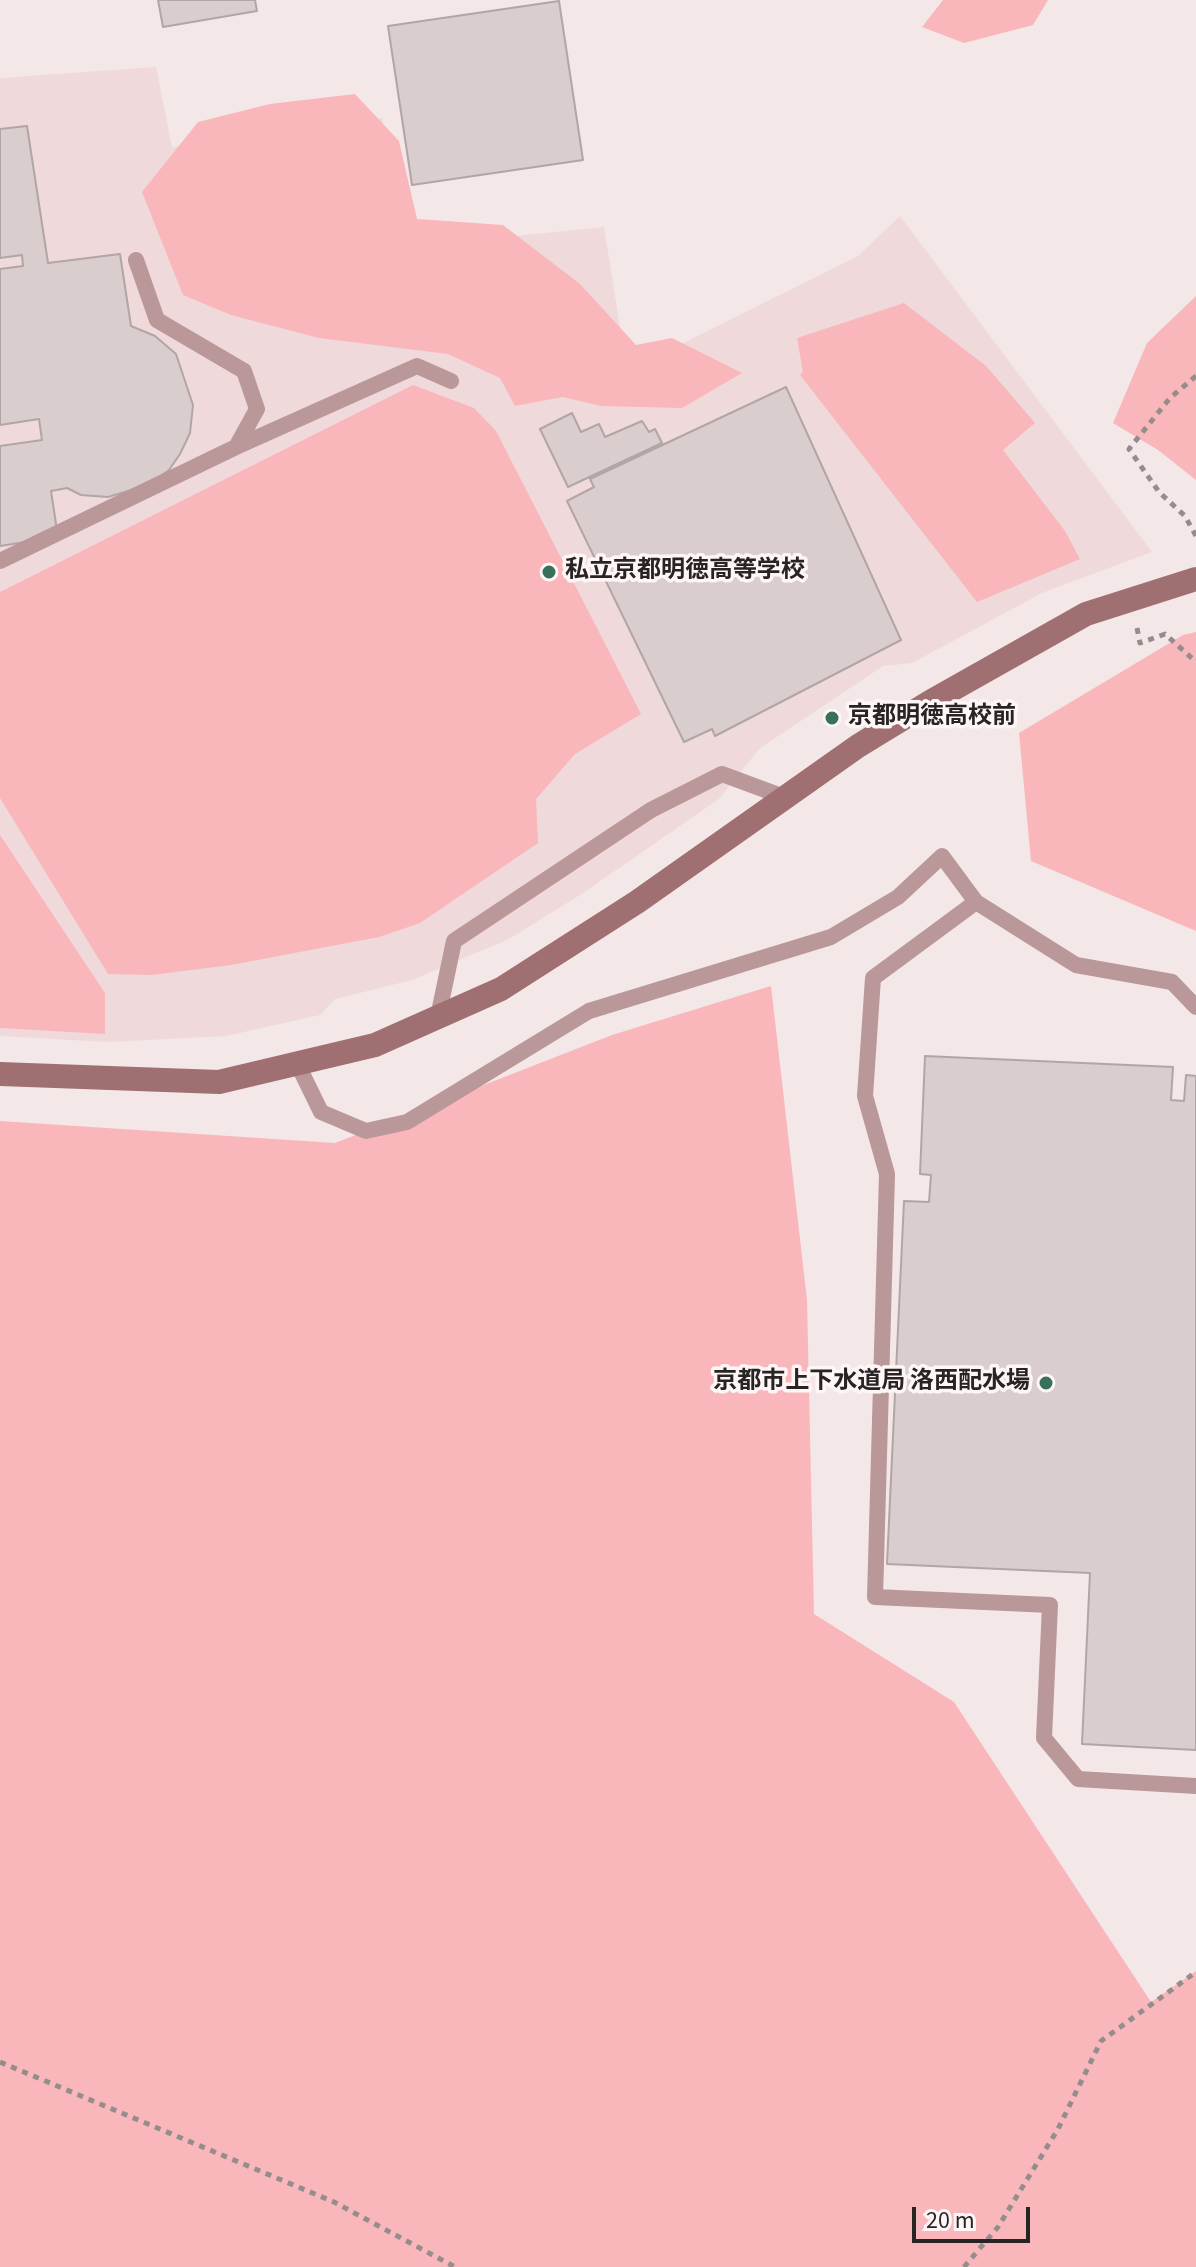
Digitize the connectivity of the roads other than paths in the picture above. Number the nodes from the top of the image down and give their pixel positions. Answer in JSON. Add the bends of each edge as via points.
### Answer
{"nodes":[{"id":1,"x":136,"y":260,"type":"dead end"},
{"id":2,"x":451,"y":381,"type":"dead end"},
{"id":3,"x":236,"y":447,"type":"junction"},
{"id":4,"x":0,"y":561,"type":"edge"},
{"id":5,"x":1196,"y":579,"type":"edge"},
{"id":6,"x":784,"y":797,"type":"junction"},
{"id":7,"x":976,"y":902,"type":"junction"},
{"id":8,"x":1196,"y":1007,"type":"edge"},
{"id":9,"x":438,"y":1017,"type":"junction"},
{"id":10,"x":297,"y":1063,"type":"junction"},
{"id":11,"x":0,"y":1074,"type":"edge"},
{"id":12,"x":1196,"y":1786,"type":"edge"}],
"edges":[{"from":1,"to":3,"type":"lane","via":[[157,320],[244,371],[257,409]]},
{"from":2,"to":3,"type":"lane","via":[[417,366]]},
{"from":3,"to":4,"type":"lane"},
{"from":5,"to":6,"type":"street","via":[[1086,614],[930,702]]},
{"from":6,"to":9,"type":"street","via":[[501,989]]},
{"from":6,"to":9,"type":"lane","via":[[722,774],[651,810],[454,941]]},
{"from":7,"to":8,"type":"lane","via":[[1076,965],[1172,982]]},
{"from":7,"to":10,"type":"lane","via":[[942,856],[898,897],[831,937],[589,1011],[407,1122],[366,1131],[321,1112]]},
{"from":7,"to":12,"type":"lane","via":[[873,978],[865,1096],[887,1174],[875,1597],[1050,1605],[1044,1738],[1069,1769],[1078,1779]]},
{"from":9,"to":10,"type":"street","via":[[375,1045]]},
{"from":10,"to":11,"type":"street","via":[[219,1082]]}]}
